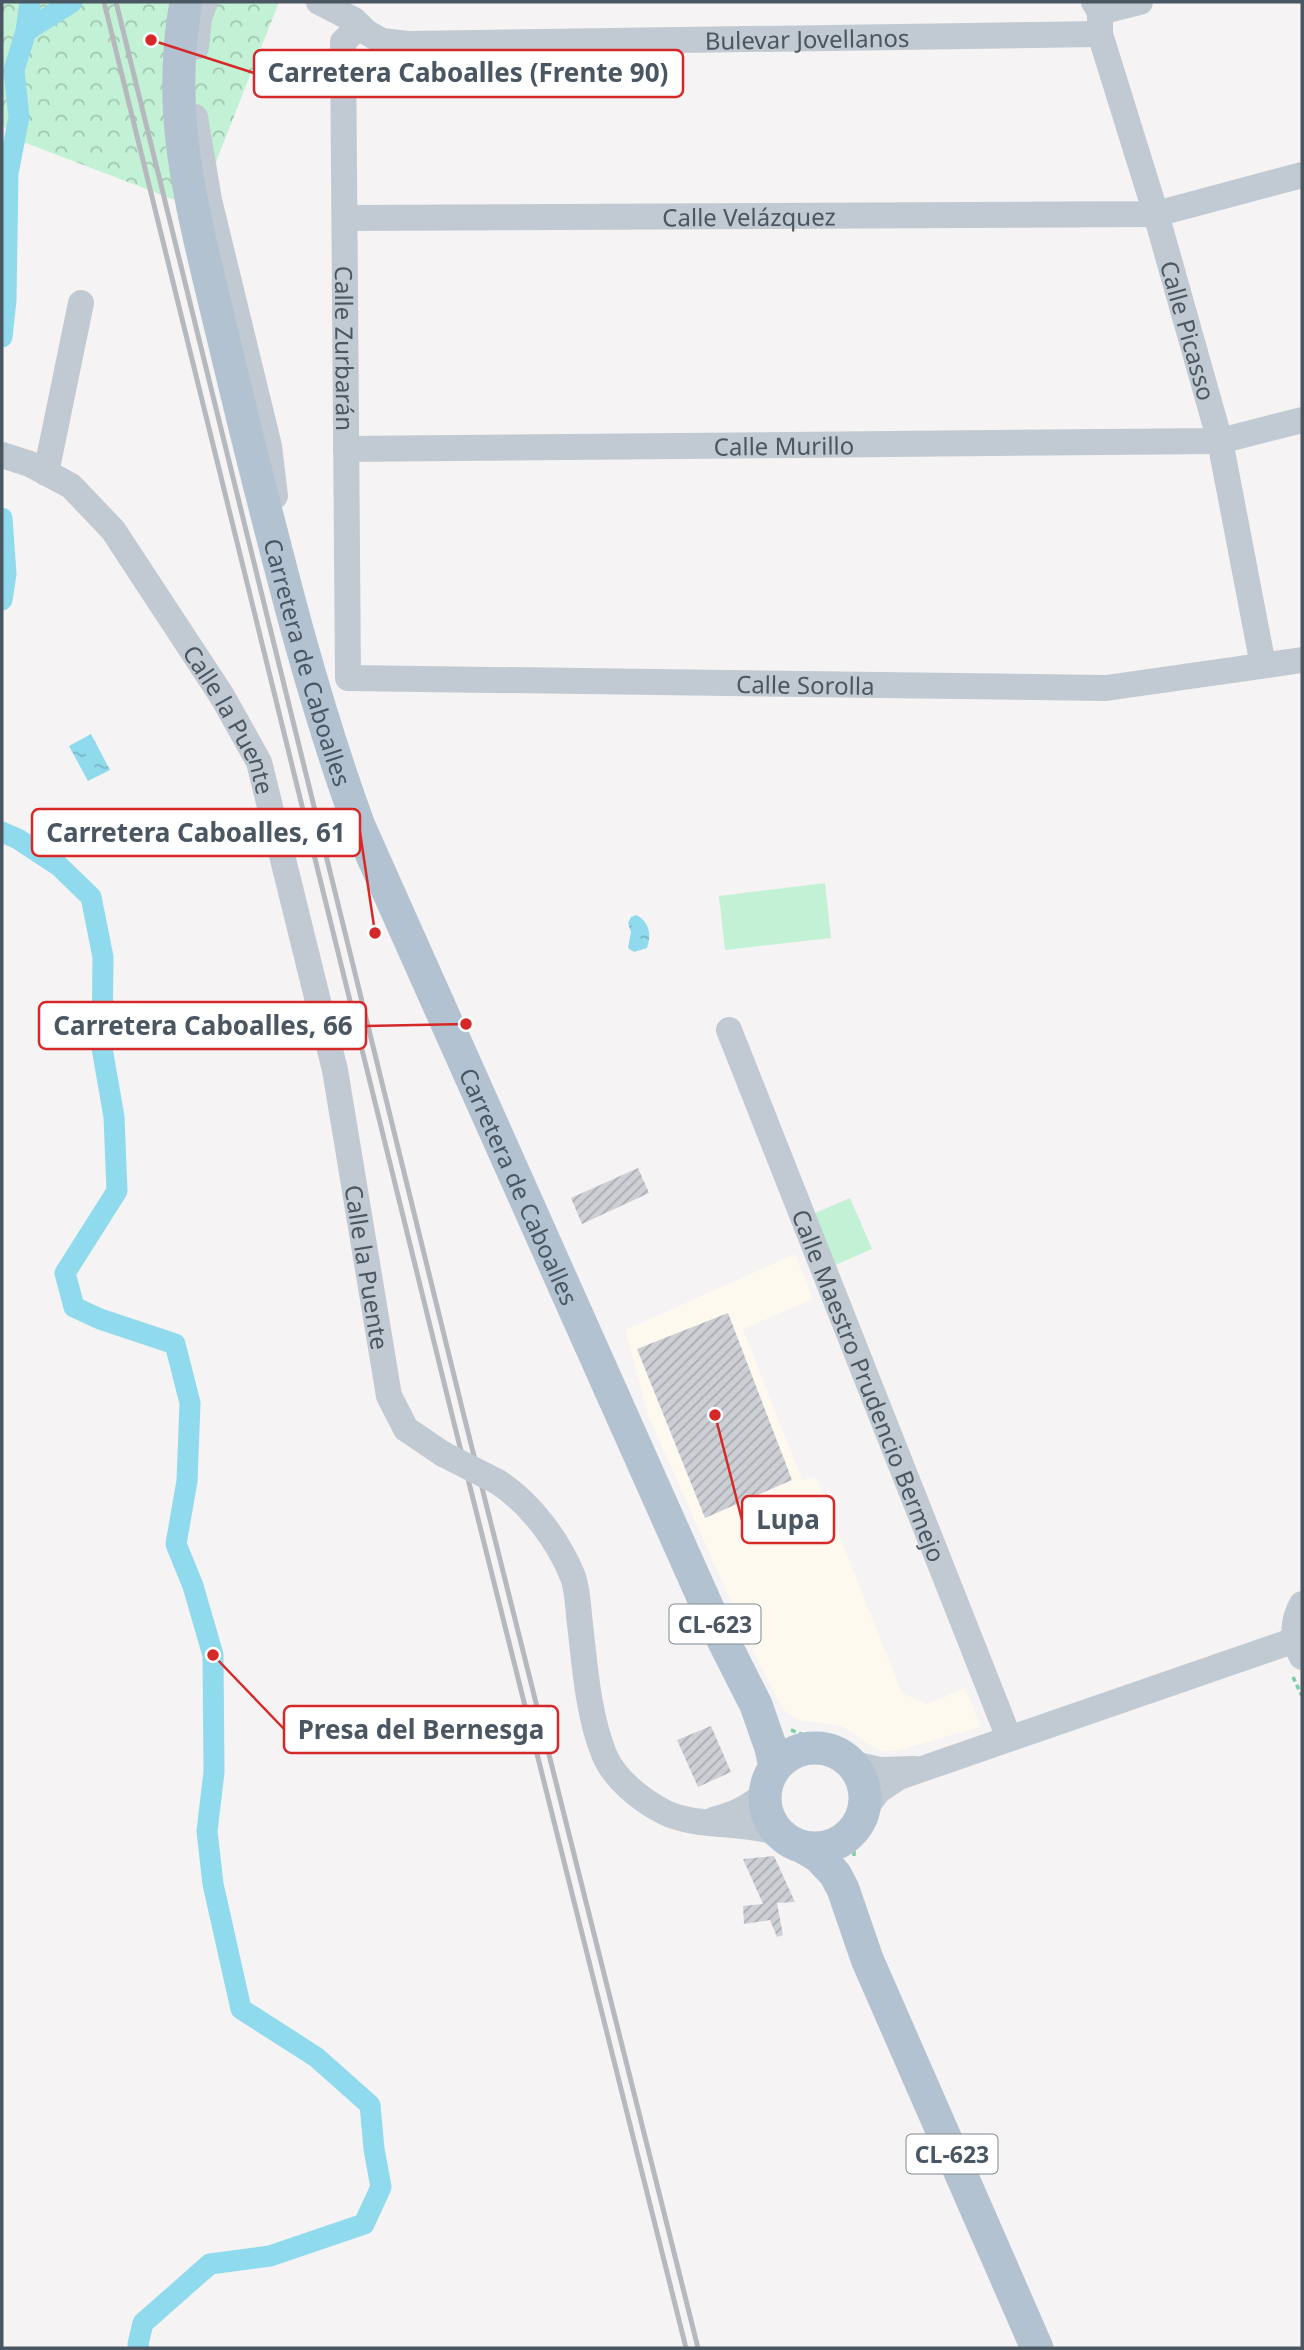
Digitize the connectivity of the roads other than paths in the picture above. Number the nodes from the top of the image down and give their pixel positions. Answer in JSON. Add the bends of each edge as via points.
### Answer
{"nodes":[{"id":1,"x":186,"y":2,"type":"edge"},
{"id":2,"x":205,"y":2,"type":"edge"},
{"id":3,"x":319,"y":2,"type":"edge"},
{"id":4,"x":1140,"y":2,"type":"edge"},
{"id":5,"x":353,"y":16,"type":"edge"},
{"id":6,"x":1098,"y":16,"type":"edge"},
{"id":7,"x":1302,"y":175,"type":"edge"},
{"id":8,"x":1156,"y":214,"type":"junction"},
{"id":9,"x":345,"y":218,"type":"junction"},
{"id":10,"x":81,"y":303,"type":"dead end"},
{"id":11,"x":1302,"y":420,"type":"edge"},
{"id":12,"x":1220,"y":441,"type":"junction"},
{"id":13,"x":346,"y":449,"type":"junction"},
{"id":14,"x":8,"y":457,"type":"edge"},
{"id":15,"x":46,"y":472,"type":"junction"},
{"id":16,"x":290,"y":606,"type":"junction"},
{"id":17,"x":1302,"y":660,"type":"edge"},
{"id":18,"x":1263,"y":665,"type":"junction"},
{"id":19,"x":348,"y":678,"type":"joint"},
{"id":20,"x":729,"y":1030,"type":"dead end"},
{"id":21,"x":1302,"y":1604,"type":"edge"},
{"id":22,"x":1298,"y":1648,"type":"edge"},
{"id":23,"x":1009,"y":1738,"type":"junction"},
{"id":24,"x":785,"y":1759,"type":"junction"},
{"id":25,"x":859,"y":1765,"type":"junction"},
{"id":26,"x":919,"y":1769,"type":"junction"},
{"id":27,"x":869,"y":1802,"type":"junction"},
{"id":28,"x":705,"y":1822,"type":"junction"},
{"id":29,"x":809,"y":1841,"type":"junction"},
{"id":30,"x":1037,"y":2348,"type":"edge"}],
"edges":[{"from":1,"to":16,"type":"main road","name":"Carretera de Caboalles","number":"CL-623","via":[[177,103],[192,211]]},
{"from":2,"to":16,"type":"street","via":[[194,66],[194,111],[209,200],[269,446]]},
{"from":3,"to":5,"type":"street","name":"Bulevar Jovellanos"},
{"from":4,"to":6,"type":"street","name":"Bulevar Jovellanos"},
{"from":5,"to":6,"type":"street","name":"Bulevar Jovellanos","via":[[366,32],[408,44]]},
{"from":5,"to":9,"type":"street","name":"Calle Zurbarán","via":[[343,42]]},
{"from":6,"to":8,"type":"street","name":"Calle Picasso"},
{"from":7,"to":8,"type":"street","name":"Calle Velázquez"},
{"from":8,"to":9,"type":"street","name":"Calle Velázquez"},
{"from":8,"to":12,"type":"street","name":"Calle Picasso"},
{"from":9,"to":13,"type":"street","name":"Calle Zurbarán"},
{"from":10,"to":15,"type":"street"},
{"from":11,"to":12,"type":"street","name":"Calle Murillo"},
{"from":12,"to":13,"type":"street","name":"Calle Murillo"},
{"from":12,"to":18,"type":"street","name":"Calle Picasso"},
{"from":13,"to":19,"type":"street","name":"Calle Zurbarán"},
{"from":14,"to":15,"type":"street","name":"Calle la Puente"},
{"from":15,"to":28,"type":"street","name":"Calle la Puente","bridge":true,"via":[[71,486],[113,530],[222,696],[259,762],[335,1070],[389,1396],[406,1429],[520,1497],[557,1545],[574,1579],[588,1693],[604,1756],[626,1786],[665,1812]]},
{"from":16,"to":24,"type":"main road","name":"Carretera de Caboalles","number":"CL-623","via":[[333,756],[359,826],[687,1563]]},
{"from":17,"to":18,"type":"street","name":"Calle Sorolla"},
{"from":18,"to":19,"type":"street","name":"Calle Sorolla","via":[[1106,688]]},
{"from":20,"to":23,"type":"street","name":"Calle Maestro Prudencio Bermejo"},
{"from":21,"to":22,"type":"street","via":[[1294,1625]]},
{"from":22,"to":23,"type":"street"},
{"from":23,"to":26,"type":"street"},
{"from":24,"to":25,"type":"main road","via":[[841,1755]]},
{"from":24,"to":28,"type":"street","via":[[736,1814]]},
{"from":24,"to":29,"type":"main road","number":"CL-623","via":[[767,1815]]},
{"from":25,"to":26,"type":"street","via":[[879,1770]]},
{"from":25,"to":27,"type":"main road"},
{"from":26,"to":27,"type":"street","via":[[899,1777]]},
{"from":27,"to":29,"type":"main road","via":[[854,1830]]},
{"from":28,"to":29,"type":"street","name":"Calle la Puente"},
{"from":29,"to":30,"type":"main road","number":"CL-623","via":[[844,1889],[867,1959]]}]}
